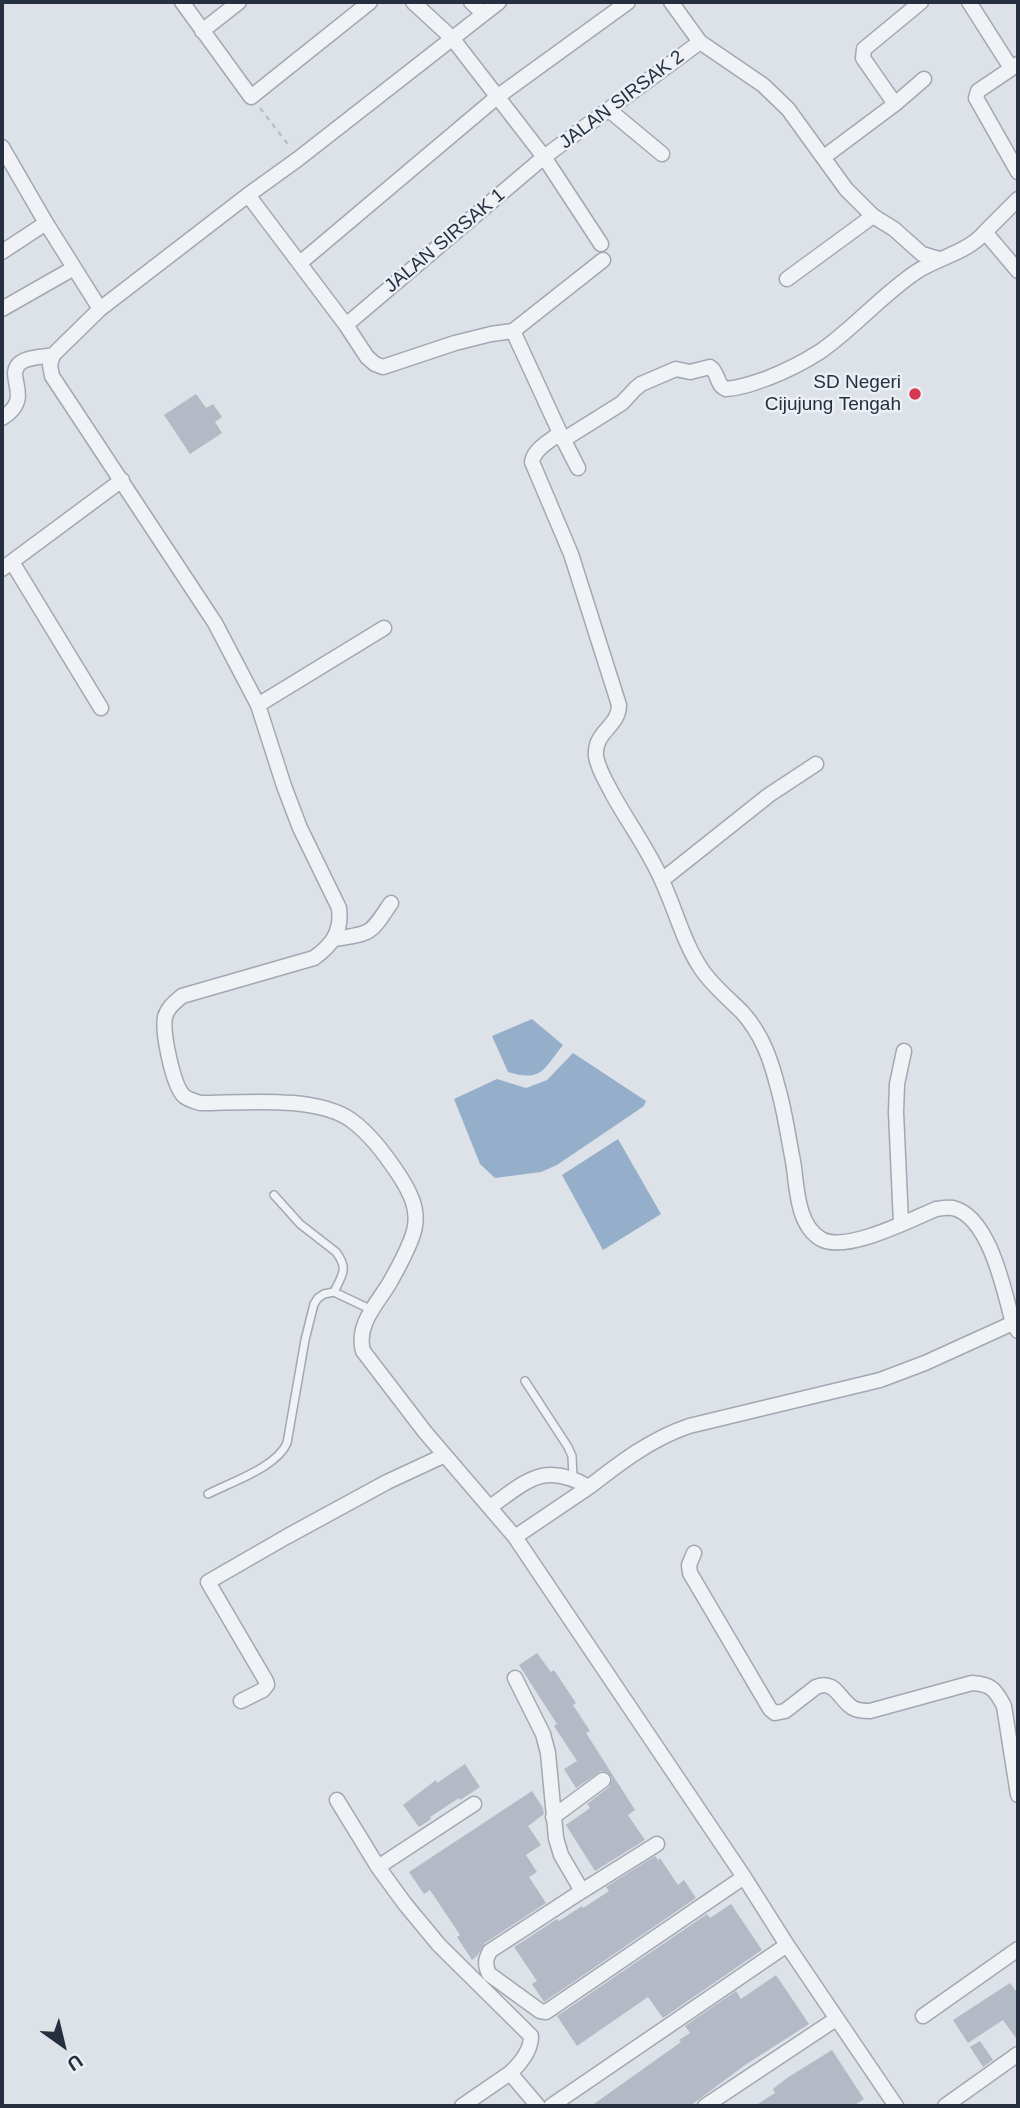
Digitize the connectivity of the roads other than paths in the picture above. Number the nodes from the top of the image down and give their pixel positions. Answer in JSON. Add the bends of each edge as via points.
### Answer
{"nodes":[{"id":1,"x":182,"y":2,"type":"edge"},
{"id":2,"x":239,"y":2,"type":"edge"},
{"id":3,"x":370,"y":2,"type":"edge"},
{"id":4,"x":413,"y":2,"type":"edge"},
{"id":5,"x":471,"y":2,"type":"edge"},
{"id":6,"x":499,"y":2,"type":"edge"},
{"id":7,"x":628,"y":2,"type":"edge"},
{"id":8,"x":671,"y":2,"type":"edge"},
{"id":9,"x":921,"y":2,"type":"edge"},
{"id":10,"x":969,"y":2,"type":"edge"},
{"id":11,"x":483,"y":12,"type":"junction"},
{"id":12,"x":202,"y":31,"type":"junction"},
{"id":13,"x":452,"y":38,"type":"junction"},
{"id":14,"x":700,"y":42,"type":"junction"},
{"id":15,"x":1014,"y":66,"type":"edge"},
{"id":16,"x":925,"y":79,"type":"dead end"},
{"id":17,"x":497,"y":97,"type":"junction"},
{"id":18,"x":895,"y":104,"type":"junction"},
{"id":19,"x":609,"y":110,"type":"junction"},
{"id":20,"x":2,"y":147,"type":"edge"},
{"id":21,"x":662,"y":154,"type":"dead end"},
{"id":22,"x":824,"y":157,"type":"junction"},
{"id":23,"x":544,"y":158,"type":"junction"},
{"id":24,"x":1018,"y":173,"type":"edge"},
{"id":25,"x":248,"y":195,"type":"junction"},
{"id":26,"x":1018,"y":199,"type":"edge"},
{"id":27,"x":873,"y":216,"type":"junction"},
{"id":28,"x":46,"y":223,"type":"junction"},
{"id":29,"x":985,"y":232,"type":"junction"},
{"id":30,"x":601,"y":244,"type":"dead end"},
{"id":31,"x":2,"y":252,"type":"edge"},
{"id":32,"x":939,"y":259,"type":"junction"},
{"id":33,"x":603,"y":260,"type":"dead end"},
{"id":34,"x":300,"y":263,"type":"junction"},
{"id":35,"x":74,"y":268,"type":"junction"},
{"id":36,"x":1018,"y":271,"type":"edge"},
{"id":37,"x":787,"y":279,"type":"dead end"},
{"id":38,"x":2,"y":309,"type":"edge"},
{"id":39,"x":100,"y":309,"type":"junction"},
{"id":40,"x":346,"y":325,"type":"junction"},
{"id":41,"x":513,"y":331,"type":"junction"},
{"id":42,"x":53,"y":355,"type":"junction"},
{"id":43,"x":2,"y":418,"type":"edge"},
{"id":44,"x":561,"y":437,"type":"junction"},
{"id":45,"x":578,"y":468,"type":"dead end"},
{"id":46,"x":122,"y":480,"type":"junction"},
{"id":47,"x":7,"y":565,"type":"edge"},
{"id":48,"x":384,"y":628,"type":"dead end"},
{"id":49,"x":258,"y":705,"type":"junction"},
{"id":50,"x":101,"y":708,"type":"dead end"},
{"id":51,"x":816,"y":764,"type":"dead end"},
{"id":52,"x":662,"y":880,"type":"junction"},
{"id":53,"x":391,"y":903,"type":"dead end"},
{"id":54,"x":335,"y":939,"type":"junction"},
{"id":55,"x":904,"y":1051,"type":"dead end"},
{"id":56,"x":274,"y":1195,"type":"dead end"},
{"id":57,"x":901,"y":1223,"type":"junction"},
{"id":58,"x":334,"y":1292,"type":"junction"},
{"id":59,"x":372,"y":1310,"type":"junction"},
{"id":60,"x":1015,"y":1327,"type":"edge"},
{"id":61,"x":525,"y":1381,"type":"dead end"},
{"id":62,"x":445,"y":1455,"type":"junction"},
{"id":63,"x":573,"y":1477,"type":"junction"},
{"id":64,"x":589,"y":1486,"type":"junction"},
{"id":65,"x":208,"y":1494,"type":"dead end"},
{"id":66,"x":490,"y":1507,"type":"junction"},
{"id":67,"x":515,"y":1537,"type":"junction"},
{"id":68,"x":694,"y":1553,"type":"dead end"},
{"id":69,"x":515,"y":1678,"type":"dead end"},
{"id":70,"x":241,"y":1701,"type":"dead end"},
{"id":71,"x":603,"y":1780,"type":"dead end"},
{"id":72,"x":1018,"y":1795,"type":"edge"},
{"id":73,"x":337,"y":1800,"type":"dead end"},
{"id":74,"x":474,"y":1804,"type":"dead end"},
{"id":75,"x":553,"y":1817,"type":"junction"},
{"id":76,"x":657,"y":1844,"type":"dead end"},
{"id":77,"x":378,"y":1867,"type":"junction"},
{"id":78,"x":744,"y":1877,"type":"junction"},
{"id":79,"x":582,"y":1891,"type":"junction"},
{"id":80,"x":787,"y":1945,"type":"junction"},
{"id":81,"x":1018,"y":1949,"type":"edge"},
{"id":82,"x":923,"y":2016,"type":"dead end"},
{"id":83,"x":836,"y":2019,"type":"junction"},
{"id":84,"x":1018,"y":2054,"type":"edge"},
{"id":85,"x":510,"y":2073,"type":"junction"},
{"id":86,"x":892,"y":2105,"type":"edge"},
{"id":87,"x":462,"y":2106,"type":"edge"},
{"id":88,"x":538,"y":2106,"type":"edge"},
{"id":89,"x":551,"y":2106,"type":"edge"},
{"id":90,"x":705,"y":2106,"type":"edge"},
{"id":91,"x":945,"y":2106,"type":"edge"}],
"edges":[{"from":1,"to":12,"type":"street"},
{"from":2,"to":12,"type":"street"},
{"from":3,"to":12,"type":"street","via":[[251,97]]},
{"from":4,"to":13,"type":"street"},
{"from":5,"to":11,"type":"street"},
{"from":6,"to":11,"type":"street"},
{"from":7,"to":17,"type":"street"},
{"from":8,"to":14,"type":"street"},
{"from":9,"to":18,"type":"street","via":[[863,49],[863,58]]},
{"from":10,"to":15,"type":"street"},
{"from":11,"to":13,"type":"street"},
{"from":13,"to":17,"type":"street"},
{"from":13,"to":25,"type":"street"},
{"from":14,"to":19,"type":"street","name":"JALAN SIRSAK 2"},
{"from":14,"to":22,"type":"street","via":[[763,85],[788,109]]},
{"from":15,"to":24,"type":"street","via":[[978,91],[976,98]]},
{"from":16,"to":18,"type":"street"},
{"from":17,"to":23,"type":"street"},
{"from":17,"to":34,"type":"street"},
{"from":18,"to":22,"type":"street"},
{"from":19,"to":21,"type":"street"},
{"from":19,"to":23,"type":"street","name":"JALAN SIRSAK 2"},
{"from":20,"to":28,"type":"street"},
{"from":22,"to":27,"type":"street","via":[[846,189]]},
{"from":23,"to":30,"type":"street"},
{"from":23,"to":40,"type":"street","name":"JALAN SIRSAK 1"},
{"from":25,"to":34,"type":"street"},
{"from":25,"to":39,"type":"street"},
{"from":26,"to":29,"type":"street"},
{"from":27,"to":32,"type":"street","via":[[922,254]]},
{"from":27,"to":37,"type":"street"},
{"from":28,"to":31,"type":"street"},
{"from":28,"to":35,"type":"street"},
{"from":29,"to":32,"type":"street","via":[[955,255]]},
{"from":29,"to":36,"type":"street"},
{"from":32,"to":44,"type":"street","via":[[889,292],[820,351],[789,369],[726,390],[710,367],[690,372],[676,369],[638,386],[622,403]]},
{"from":33,"to":41,"type":"street"},
{"from":34,"to":40,"type":"street"},
{"from":35,"to":38,"type":"street"},
{"from":35,"to":39,"type":"street"},
{"from":39,"to":42,"type":"street"},
{"from":40,"to":41,"type":"street","via":[[367,357],[383,367],[455,343]]},
{"from":41,"to":44,"type":"street"},
{"from":42,"to":43,"type":"street","via":[[16,367],[19,395]]},
{"from":42,"to":46,"type":"street","via":[[52,376]]},
{"from":44,"to":45,"type":"street"},
{"from":44,"to":52,"type":"street","via":[[538,451],[532,462],[570,554],[619,705],[616,719],[597,745],[599,767]]},
{"from":46,"to":47,"type":"street"},
{"from":46,"to":49,"type":"street","via":[[215,623]]},
{"from":47,"to":50,"type":"street"},
{"from":48,"to":49,"type":"street"},
{"from":49,"to":54,"type":"street","via":[[300,828],[339,908]]},
{"from":51,"to":52,"type":"street","via":[[769,794]]},
{"from":52,"to":57,"type":"street","via":[[701,969],[742,1013],[772,1062],[798,1197],[810,1228],[821,1239],[836,1243]]},
{"from":53,"to":54,"type":"street","via":[[370,931]]},
{"from":54,"to":59,"type":"street","via":[[300,964],[183,996],[166,1014],[164,1028],[177,1085],[190,1100],[320,1108],[350,1119],[379,1147],[414,1202],[416,1218],[408,1246]]},
{"from":55,"to":57,"type":"street","via":[[896,1112]]},
{"from":56,"to":58,"type":"lane","via":[[342,1261],[344,1270]]},
{"from":57,"to":60,"type":"street","via":[[949,1207],[971,1218],[993,1255]]},
{"from":58,"to":59,"type":"lane"},
{"from":58,"to":65,"type":"lane","via":[[314,1304],[284,1450],[272,1462]]},
{"from":59,"to":62,"type":"street","via":[[361,1331],[363,1351]]},
{"from":60,"to":64,"type":"street","via":[[880,1380],[672,1432],[653,1440]]},
{"from":61,"to":63,"type":"lane","via":[[568,1447]]},
{"from":62,"to":66,"type":"street"},
{"from":62,"to":70,"type":"street","via":[[378,1486],[208,1582],[266,1681],[265,1688]]},
{"from":63,"to":64,"type":"street"},
{"from":63,"to":66,"type":"street","via":[[543,1474]]},
{"from":64,"to":67,"type":"street"},
{"from":66,"to":67,"type":"street"},
{"from":67,"to":78,"type":"street"},
{"from":68,"to":72,"type":"street","via":[[690,1573],[775,1713],[785,1711],[822,1684],[833,1687],[860,1711],[972,1683],[986,1684],[1004,1706]]},
{"from":69,"to":75,"type":"street","via":[[543,1734]]},
{"from":71,"to":75,"type":"street"},
{"from":73,"to":77,"type":"street"},
{"from":74,"to":77,"type":"street"},
{"from":75,"to":79,"type":"street","via":[[561,1855]]},
{"from":76,"to":79,"type":"street"},
{"from":77,"to":85,"type":"street","via":[[439,1945],[531,2035],[525,2056]]},
{"from":78,"to":79,"type":"street","via":[[550,2011],[542,2012],[489,1974],[486,1958]]},
{"from":78,"to":80,"type":"street"},
{"from":80,"to":83,"type":"street"},
{"from":80,"to":89,"type":"street"},
{"from":81,"to":82,"type":"street"},
{"from":83,"to":86,"type":"street"},
{"from":83,"to":90,"type":"street"},
{"from":84,"to":91,"type":"street"},
{"from":85,"to":87,"type":"street"},
{"from":85,"to":88,"type":"street"}]}
